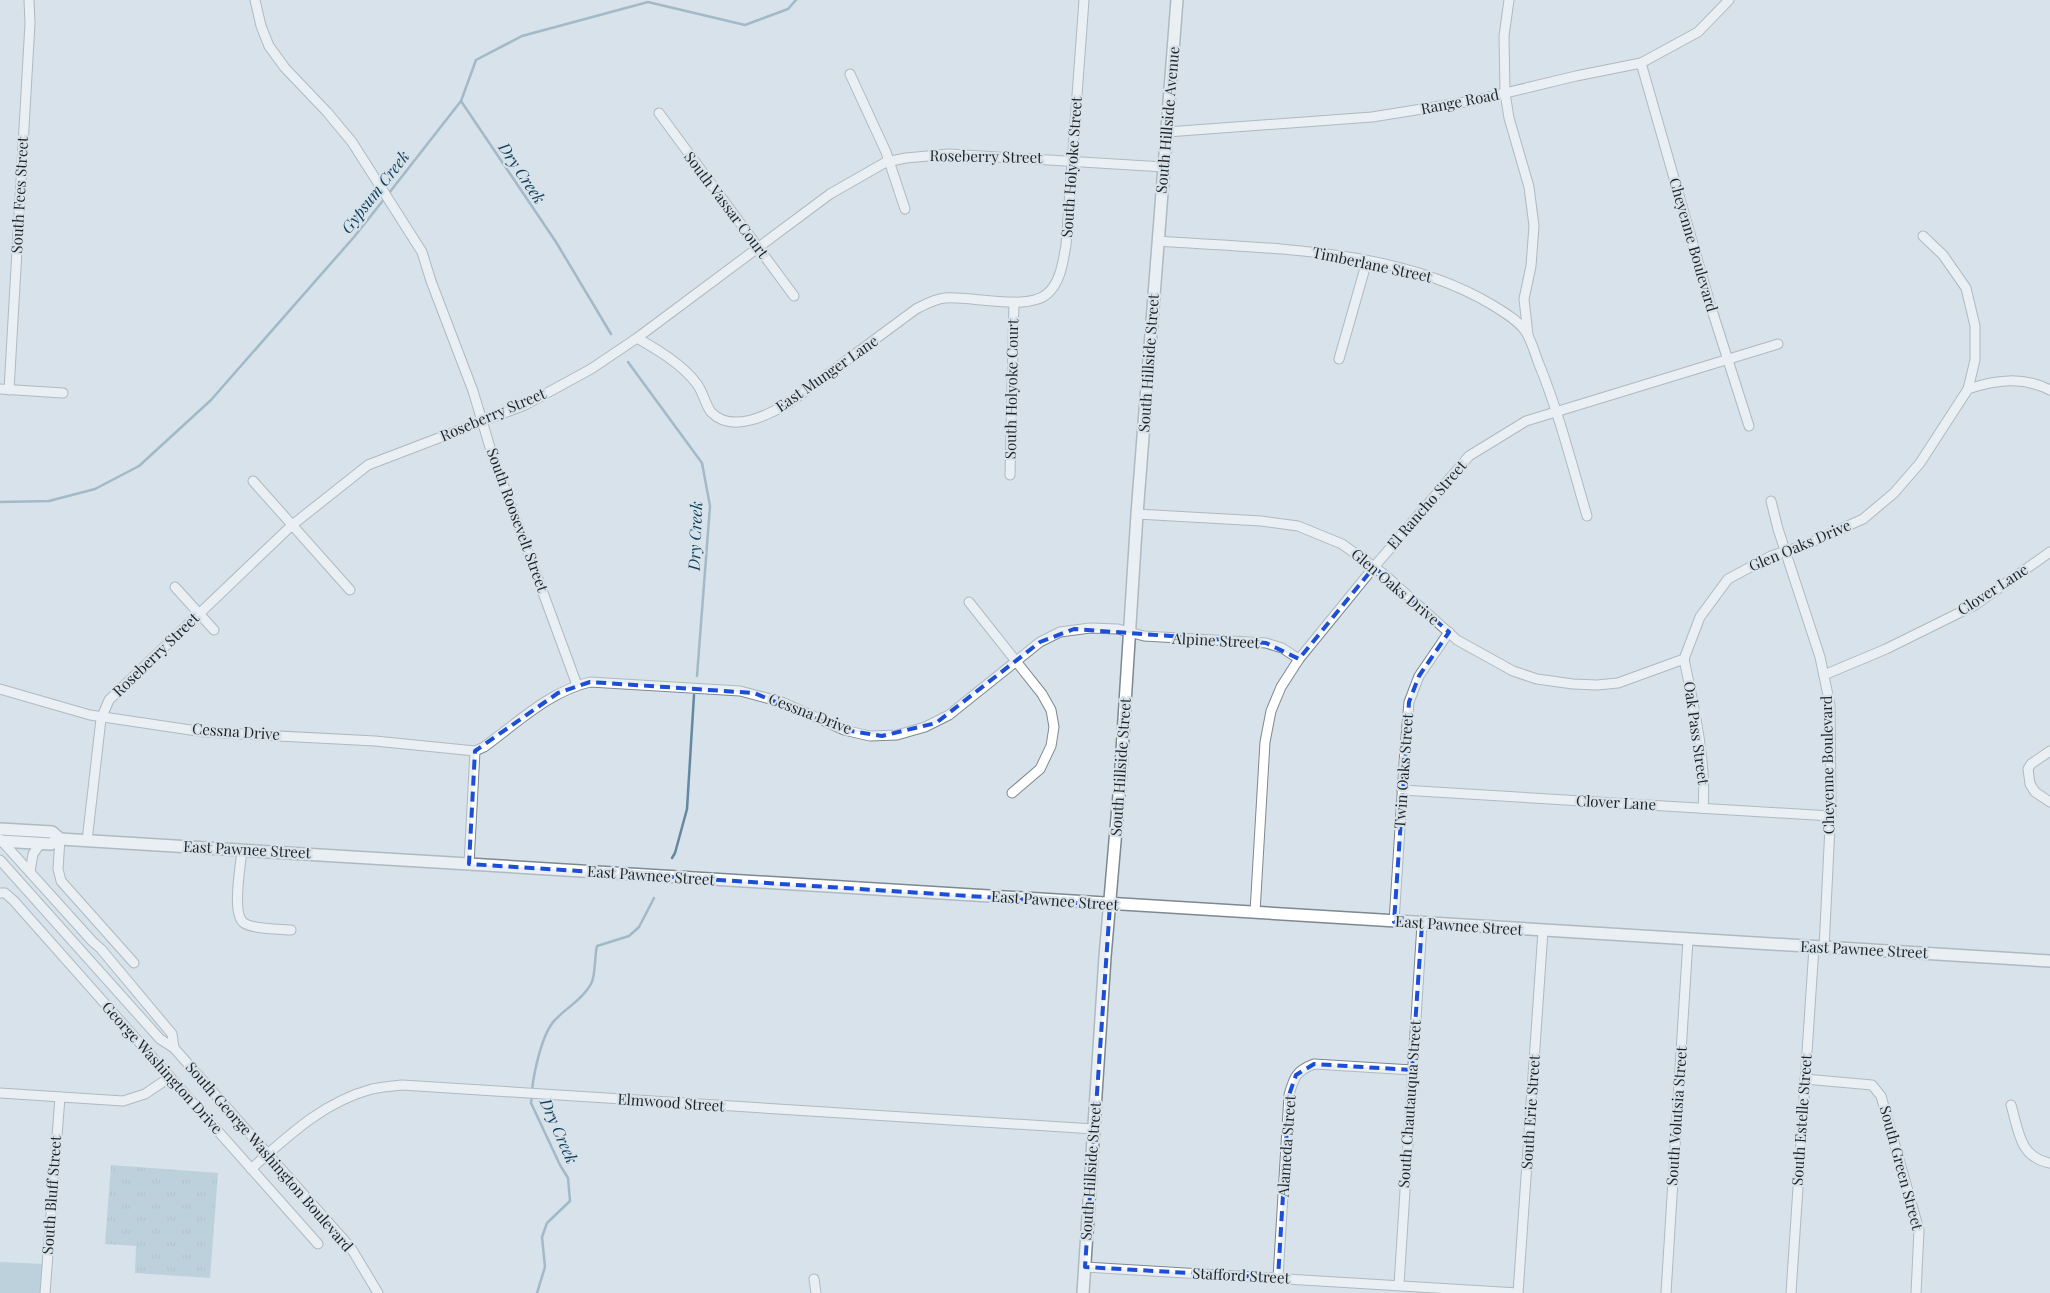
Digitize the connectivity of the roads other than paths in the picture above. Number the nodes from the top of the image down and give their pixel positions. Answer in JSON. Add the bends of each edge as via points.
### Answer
{"nodes":[{"id":1,"x":29,"y":0,"type":"edge"},
{"id":2,"x":255,"y":0,"type":"edge"},
{"id":3,"x":1084,"y":0,"type":"edge"},
{"id":4,"x":1177,"y":0,"type":"edge"},
{"id":5,"x":1509,"y":0,"type":"edge"},
{"id":6,"x":1729,"y":0,"type":"edge"},
{"id":7,"x":1641,"y":63,"type":"junction"},
{"id":8,"x":850,"y":74,"type":"dead end"},
{"id":9,"x":1505,"y":93,"type":"junction"},
{"id":10,"x":659,"y":113,"type":"dead end"},
{"id":11,"x":1167,"y":132,"type":"junction"},
{"id":12,"x":889,"y":161,"type":"junction"},
{"id":13,"x":1072,"y":161,"type":"junction"},
{"id":14,"x":1164,"y":167,"type":"junction"},
{"id":15,"x":905,"y":209,"type":"dead end"},
{"id":16,"x":1923,"y":236,"type":"dead end"},
{"id":17,"x":1158,"y":241,"type":"junction"},
{"id":18,"x":758,"y":248,"type":"junction"},
{"id":19,"x":1367,"y":261,"type":"junction"},
{"id":20,"x":794,"y":296,"type":"dead end"},
{"id":21,"x":1014,"y":302,"type":"junction"},
{"id":22,"x":1528,"y":337,"type":"junction"},
{"id":23,"x":637,"y":338,"type":"junction"},
{"id":24,"x":1778,"y":344,"type":"dead end"},
{"id":25,"x":1340,"y":358,"type":"dead end"},
{"id":26,"x":1727,"y":360,"type":"junction"},
{"id":27,"x":5,"y":389,"type":"edge"},
{"id":28,"x":1968,"y":389,"type":"junction"},
{"id":29,"x":2050,"y":390,"type":"edge"},
{"id":30,"x":63,"y":393,"type":"dead end"},
{"id":31,"x":1556,"y":412,"type":"junction"},
{"id":32,"x":482,"y":420,"type":"junction"},
{"id":33,"x":1749,"y":426,"type":"dead end"},
{"id":34,"x":1010,"y":476,"type":"dead end"},
{"id":35,"x":253,"y":481,"type":"dead end"},
{"id":36,"x":1771,"y":501,"type":"dead end"},
{"id":37,"x":1137,"y":514,"type":"junction"},
{"id":38,"x":1587,"y":516,"type":"dead end"},
{"id":39,"x":291,"y":526,"type":"junction"},
{"id":40,"x":1786,"y":551,"type":"junction"},
{"id":41,"x":2050,"y":552,"type":"edge"},
{"id":42,"x":1374,"y":567,"type":"junction"},
{"id":43,"x":175,"y":587,"type":"dead end"},
{"id":44,"x":350,"y":590,"type":"dead end"},
{"id":45,"x":969,"y":602,"type":"dead end"},
{"id":46,"x":200,"y":614,"type":"junction"},
{"id":47,"x":214,"y":630,"type":"dead end"},
{"id":48,"x":1449,"y":632,"type":"junction"},
{"id":49,"x":1130,"y":633,"type":"junction"},
{"id":50,"x":1299,"y":659,"type":"junction"},
{"id":51,"x":1684,"y":659,"type":"junction"},
{"id":52,"x":1016,"y":661,"type":"junction"},
{"id":53,"x":1824,"y":675,"type":"junction"},
{"id":54,"x":577,"y":685,"type":"junction"},
{"id":55,"x":0,"y":689,"type":"edge"},
{"id":56,"x":102,"y":716,"type":"junction"},
{"id":57,"x":476,"y":750,"type":"junction"},
{"id":58,"x":2050,"y":751,"type":"edge"},
{"id":59,"x":1402,"y":790,"type":"junction"},
{"id":60,"x":1012,"y":793,"type":"dead end"},
{"id":61,"x":2050,"y":802,"type":"edge"},
{"id":62,"x":1703,"y":808,"type":"junction"},
{"id":63,"x":1831,"y":816,"type":"junction"},
{"id":64,"x":0,"y":829,"type":"edge"},
{"id":65,"x":60,"y":839,"type":"junction"},
{"id":66,"x":1,"y":840,"type":"edge"},
{"id":67,"x":87,"y":841,"type":"junction"},
{"id":68,"x":40,"y":844,"type":"junction"},
{"id":69,"x":242,"y":850,"type":"junction"},
{"id":70,"x":0,"y":860,"type":"edge"},
{"id":71,"x":469,"y":864,"type":"junction"},
{"id":72,"x":30,"y":872,"type":"junction"},
{"id":73,"x":2,"y":893,"type":"edge"},
{"id":74,"x":1110,"y":905,"type":"junction"},
{"id":75,"x":1255,"y":912,"type":"junction"},
{"id":76,"x":1394,"y":922,"type":"junction"},
{"id":77,"x":1422,"y":924,"type":"junction"},
{"id":78,"x":291,"y":930,"type":"dead end"},
{"id":79,"x":1542,"y":931,"type":"junction"},
{"id":80,"x":1688,"y":940,"type":"junction"},
{"id":81,"x":1819,"y":948,"type":"junction"},
{"id":82,"x":2050,"y":961,"type":"edge"},
{"id":83,"x":134,"y":963,"type":"dead end"},
{"id":84,"x":174,"y":1048,"type":"junction"},
{"id":85,"x":1412,"y":1070,"type":"junction"},
{"id":86,"x":170,"y":1077,"type":"junction"},
{"id":87,"x":1805,"y":1079,"type":"junction"},
{"id":88,"x":0,"y":1093,"type":"edge"},
{"id":89,"x":60,"y":1097,"type":"junction"},
{"id":90,"x":2011,"y":1105,"type":"dead end"},
{"id":91,"x":1094,"y":1129,"type":"junction"},
{"id":92,"x":268,"y":1153,"type":"junction"},
{"id":93,"x":2050,"y":1163,"type":"edge"},
{"id":94,"x":251,"y":1169,"type":"junction"},
{"id":95,"x":318,"y":1244,"type":"dead end"},
{"id":96,"x":1085,"y":1267,"type":"junction"},
{"id":97,"x":1278,"y":1278,"type":"junction"},
{"id":98,"x":814,"y":1279,"type":"dead end"},
{"id":99,"x":1399,"y":1285,"type":"junction"},
{"id":100,"x":45,"y":1293,"type":"edge"},
{"id":101,"x":378,"y":1293,"type":"edge"},
{"id":102,"x":816,"y":1293,"type":"edge"},
{"id":103,"x":1083,"y":1293,"type":"edge"},
{"id":104,"x":1518,"y":1293,"type":"edge"},
{"id":105,"x":1666,"y":1293,"type":"edge"},
{"id":106,"x":1791,"y":1293,"type":"edge"},
{"id":107,"x":1916,"y":1293,"type":"edge"}],
"edges":[{"from":1,"to":27,"type":"street","name":"South Fees Street"},
{"from":2,"to":32,"type":"street","name":"South Roosevelt Street","via":[[260,26],[270,46],[285,68],[352,142],[422,252]]},
{"from":3,"to":13,"type":"street","name":"South Holyoke Street"},
{"from":4,"to":11,"type":"main road","name":"South Hillside Avenue"},
{"from":5,"to":9,"type":"street","via":[[1504,36]]},
{"from":6,"to":7,"type":"street","name":"Range Road","via":[[1698,32]]},
{"from":7,"to":9,"type":"street","name":"Range Road"},
{"from":7,"to":26,"type":"street","name":"Cheyenne Boulevard"},
{"from":8,"to":12,"type":"street"},
{"from":9,"to":11,"type":"street","name":"Range Road","via":[[1372,117]]},
{"from":9,"to":22,"type":"street","via":[[1529,187],[1534,226],[1524,299]]},
{"from":10,"to":18,"type":"street","name":"South Vassar Court"},
{"from":11,"to":14,"type":"main road","name":"South Hillside Avenue"},
{"from":12,"to":13,"type":"street","name":"Roseberry Street","via":[[949,154]]},
{"from":12,"to":15,"type":"street"},
{"from":12,"to":18,"type":"street","name":"Roseberry Street","via":[[830,194]]},
{"from":13,"to":14,"type":"street","name":"Roseberry Street"},
{"from":13,"to":21,"type":"street","name":"South Holyoke Street","via":[[1062,270],[1047,294]]},
{"from":14,"to":17,"type":"main road","name":"South Hillside Avenue"},
{"from":16,"to":28,"type":"street","name":"Glen Oaks Drive","via":[[1943,255],[1966,288],[1975,326],[1975,360]]},
{"from":17,"to":19,"type":"street","name":"Timberlane Street","via":[[1300,251]]},
{"from":17,"to":37,"type":"main road","name":"South Hillside Street"},
{"from":18,"to":20,"type":"street","name":"South Vassar Court"},
{"from":18,"to":23,"type":"street","name":"Roseberry Street"},
{"from":19,"to":22,"type":"street","name":"Timberlane Street","via":[[1452,283],[1511,317]]},
{"from":19,"to":25,"type":"street"},
{"from":21,"to":23,"type":"street","name":"East Munger Lane","via":[[970,298],[932,301],[789,403],[767,416],[742,421],[726,421],[711,411],[697,384],[676,363]]},
{"from":21,"to":34,"type":"street","name":"South Holyoke Court"},
{"from":22,"to":31,"type":"street","name":"Timberlane Street"},
{"from":23,"to":32,"type":"street","name":"Roseberry Street","via":[[591,369],[525,405]]},
{"from":24,"to":26,"type":"street","name":"El Rancho Street"},
{"from":26,"to":31,"type":"street","name":"El Rancho Street"},
{"from":26,"to":33,"type":"street","name":"Cheyenne Boulevard"},
{"from":27,"to":30,"type":"street"},
{"from":28,"to":29,"type":"street","via":[[2010,380],[2026,381]]},
{"from":28,"to":40,"type":"street","name":"Glen Oaks Drive","via":[[1920,463],[1894,493],[1863,519]]},
{"from":31,"to":38,"type":"street","name":"Timberlane Street"},
{"from":31,"to":42,"type":"street","name":"El Rancho Street","via":[[1526,421],[1469,456]]},
{"from":32,"to":39,"type":"street","name":"Roseberry Street","via":[[368,465]]},
{"from":32,"to":54,"type":"street","name":"South Roosevelt Street"},
{"from":35,"to":39,"type":"street"},
{"from":36,"to":40,"type":"street","name":"Cheyenne Boulevard"},
{"from":37,"to":42,"type":"street","name":"Glen Oaks Drive","via":[[1298,526],[1342,544]]},
{"from":37,"to":49,"type":"main road","name":"South Hillside Street"},
{"from":39,"to":44,"type":"street"},
{"from":39,"to":46,"type":"street","name":"Roseberry Street"},
{"from":40,"to":51,"type":"street","name":"Glen Oaks Drive","via":[[1728,578],[1700,618]]},
{"from":40,"to":53,"type":"street","name":"Cheyenne Boulevard"},
{"from":41,"to":53,"type":"street","name":"Clover Lane","via":[[1975,606]]},
{"from":42,"to":48,"type":"street","name":"Glen Oaks Drive"},
{"from":42,"to":50,"type":"street","name":"El Rancho Street"},
{"from":43,"to":46,"type":"street"},
{"from":45,"to":52,"type":"street"},
{"from":46,"to":47,"type":"street"},
{"from":46,"to":56,"type":"street","name":"Roseberry Street","via":[[109,700]]},
{"from":48,"to":51,"type":"street","name":"Glen Oaks Drive","via":[[1513,671],[1537,679],[1573,684],[1618,684]]},
{"from":48,"to":59,"type":"street","name":"Twin Oaks Street","via":[[1419,676],[1409,702]]},
{"from":49,"to":50,"type":"street","name":"Alpine Street","via":[[1266,643]]},
{"from":49,"to":52,"type":"street","name":"Cessna Drive","via":[[1118,629],[1060,632],[1040,642]]},
{"from":49,"to":74,"type":"main road","name":"South Hillside Street"},
{"from":50,"to":75,"type":"street","name":"El Rancho Street","via":[[1281,687],[1271,711],[1265,742]]},
{"from":51,"to":62,"type":"street","name":"Oak Pass Street","via":[[1705,789]]},
{"from":52,"to":54,"type":"street","name":"Cessna Drive","via":[[936,723],[897,735],[882,736],[844,730],[782,702],[740,691],[590,682]]},
{"from":52,"to":60,"type":"street","via":[[1042,694],[1051,710],[1054,727],[1051,746],[1040,769]]},
{"from":53,"to":63,"type":"street","name":"Cheyenne Boulevard","via":[[1830,705]]},
{"from":54,"to":57,"type":"street","via":[[558,693]]},
{"from":55,"to":56,"type":"street","name":"Cessna Drive"},
{"from":56,"to":57,"type":"street","name":"Cessna Drive","via":[[204,732]]},
{"from":56,"to":67,"type":"street","name":"Roseberry Street"},
{"from":57,"to":71,"type":"street"},
{"from":58,"to":61,"type":"street","via":[[2028,769],[2035,792]]},
{"from":59,"to":62,"type":"street","name":"Clover Lane"},
{"from":59,"to":76,"type":"street","name":"Twin Oaks Street"},
{"from":62,"to":63,"type":"street","name":"Clover Lane"},
{"from":63,"to":81,"type":"street","name":"Cheyenne Boulevard"},
{"from":64,"to":65,"type":"main road","name":"East Pawnee Street","via":[[52,832]]},
{"from":65,"to":67,"type":"main road","name":"East Pawnee Street"},
{"from":65,"to":68,"type":"main road","name":"East Pawnee Street","via":[[51,844]]},
{"from":65,"to":83,"type":"street","via":[[59,876]]},
{"from":66,"to":68,"type":"main road","name":"East Pawnee Street"},
{"from":66,"to":72,"type":"street","name":"South George Washington Boulevard"},
{"from":67,"to":69,"type":"main road","name":"East Pawnee Street"},
{"from":68,"to":72,"type":"street","via":[[32,856]]},
{"from":69,"to":71,"type":"main road","name":"East Pawnee Street"},
{"from":69,"to":78,"type":"street","via":[[237,907],[241,920],[251,925]]},
{"from":70,"to":84,"type":"street","name":"South George Washington Boulevard","via":[[160,1039]]},
{"from":71,"to":74,"type":"main road","name":"East Pawnee Street"},
{"from":72,"to":84,"type":"street","name":"South George Washington Boulevard","via":[[102,949],[172,1034]]},
{"from":73,"to":86,"type":"street","name":"George Washington Drive","via":[[14,901]]},
{"from":74,"to":75,"type":"main road","name":"East Pawnee Street"},
{"from":74,"to":91,"type":"main road","name":"South Hillside Street"},
{"from":75,"to":76,"type":"main road","name":"East Pawnee Street"},
{"from":76,"to":77,"type":"main road","name":"East Pawnee Street"},
{"from":77,"to":79,"type":"main road","name":"East Pawnee Street"},
{"from":77,"to":85,"type":"street","name":"South Chautauqua Street"},
{"from":79,"to":80,"type":"main road","name":"East Pawnee Street"},
{"from":79,"to":104,"type":"street","name":"South Erie Street"},
{"from":80,"to":81,"type":"main road","name":"East Pawnee Street"},
{"from":80,"to":105,"type":"street","name":"South Volutsia Street"},
{"from":81,"to":82,"type":"main road","name":"East Pawnee Street"},
{"from":81,"to":87,"type":"street","name":"South Estelle Street"},
{"from":84,"to":92,"type":"street","name":"South George Washington Boulevard"},
{"from":85,"to":97,"type":"street","name":"Alameda Street","via":[[1314,1064],[1296,1075],[1290,1094]]},
{"from":85,"to":99,"type":"street","name":"South Chautauqua Street"},
{"from":86,"to":89,"type":"street","via":[[145,1094],[122,1101]]},
{"from":86,"to":94,"type":"street","name":"George Washington Drive"},
{"from":87,"to":106,"type":"street","name":"South Estelle Street"},
{"from":87,"to":107,"type":"street","name":"South Green Street","via":[[1872,1085],[1881,1096],[1920,1230]]},
{"from":88,"to":89,"type":"street"},
{"from":89,"to":100,"type":"street","name":"South Bluff Street"},
{"from":90,"to":93,"type":"street","via":[[2027,1152]]},
{"from":91,"to":92,"type":"street","name":"Elmwood Street","via":[[402,1085],[372,1089],[341,1100],[314,1115]]},
{"from":91,"to":96,"type":"main road","name":"South Hillside Street"},
{"from":92,"to":94,"type":"street","name":"Elmwood Street"},
{"from":92,"to":101,"type":"street","name":"South George Washington Boulevard","via":[[351,1248]]},
{"from":94,"to":95,"type":"street","name":"George Washington Drive"},
{"from":96,"to":97,"type":"street","name":"Stafford Street"},
{"from":96,"to":103,"type":"main road","name":"South Hillside Street"},
{"from":97,"to":99,"type":"street","name":"Stafford Street"},
{"from":98,"to":102,"type":"street"},
{"from":99,"to":104,"type":"street","name":"Stafford Street"}]}
